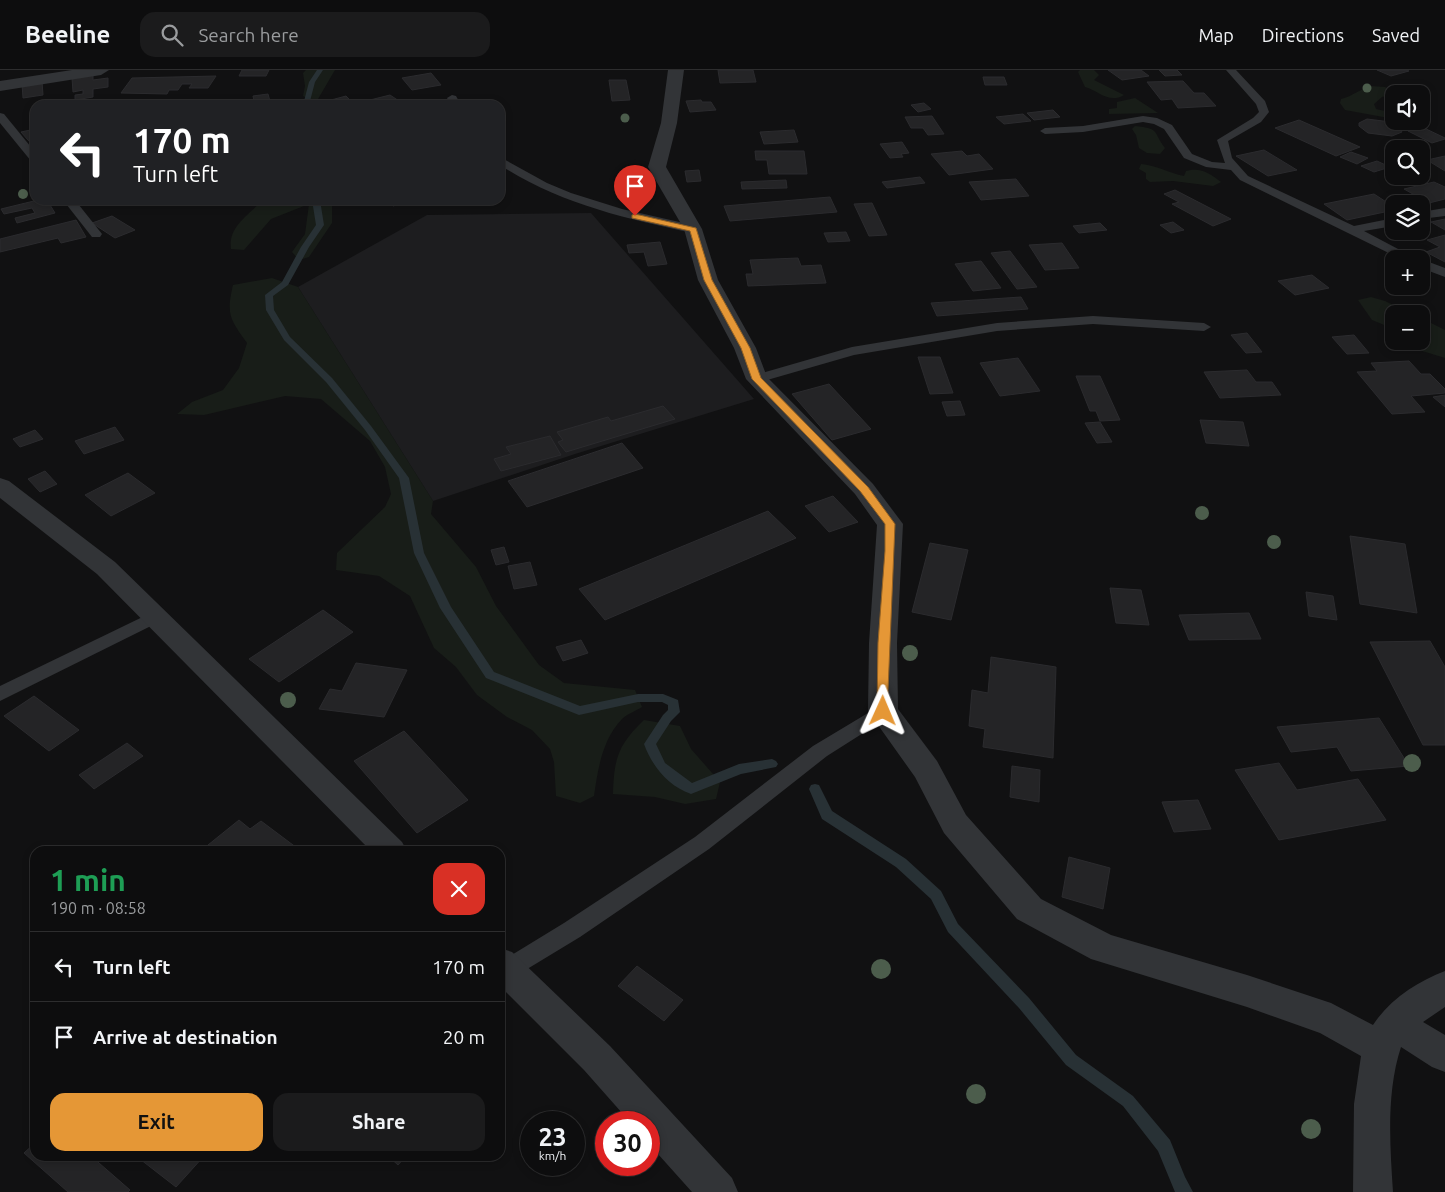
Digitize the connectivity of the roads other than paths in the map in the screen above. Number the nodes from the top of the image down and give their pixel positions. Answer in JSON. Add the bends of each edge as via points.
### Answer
{"nodes":[{"id":1,"x":101,"y":70,"type":"edge"},
{"id":2,"x":676,"y":70,"type":"edge"},
{"id":3,"x":1231,"y":70,"type":"edge"},
{"id":4,"x":0,"y":86,"type":"edge"},
{"id":5,"x":0,"y":116,"type":"edge"},
{"id":6,"x":1046,"y":131,"type":"dead end"},
{"id":7,"x":30,"y":153,"type":"edge"},
{"id":8,"x":505,"y":164,"type":"edge"},
{"id":9,"x":1233,"y":167,"type":"junction"},
{"id":10,"x":72,"y":205,"type":"edge"},
{"id":11,"x":1445,"y":212,"type":"edge"},
{"id":12,"x":1430,"y":214,"type":"edge"},
{"id":13,"x":1385,"y":224,"type":"edge"},
{"id":14,"x":693,"y":229,"type":"junction"},
{"id":15,"x":1351,"y":230,"type":"junction"},
{"id":16,"x":96,"y":234,"type":"dead end"},
{"id":17,"x":1392,"y":250,"type":"edge"},
{"id":18,"x":1430,"y":267,"type":"edge"},
{"id":19,"x":1445,"y":273,"type":"edge"},
{"id":20,"x":1204,"y":327,"type":"dead end"},
{"id":21,"x":757,"y":379,"type":"junction"},
{"id":22,"x":0,"y":486,"type":"edge"},
{"id":23,"x":157,"y":616,"type":"junction"},
{"id":24,"x":0,"y":694,"type":"edge"},
{"id":25,"x":883,"y":711,"type":"junction"},
{"id":26,"x":386,"y":846,"type":"edge"},
{"id":27,"x":505,"y":966,"type":"edge"},
{"id":28,"x":505,"y":969,"type":"edge"},
{"id":29,"x":1445,"y":987,"type":"edge"},
{"id":30,"x":1388,"y":1036,"type":"junction"},
{"id":31,"x":1445,"y":1055,"type":"edge"},
{"id":32,"x":718,"y":1192,"type":"edge"},
{"id":33,"x":1373,"y":1192,"type":"edge"}],
"edges":[{"from":1,"to":4,"type":"street"},
{"from":2,"to":14,"type":"street","via":[[669,124],[657,167]]},
{"from":3,"to":9,"type":"lane","via":[[1261,103],[1264,112],[1257,120],[1222,140],[1227,159]]},
{"from":5,"to":7,"type":"lane"},
{"from":6,"to":9,"type":"lane","via":[[1083,129],[1143,119],[1157,121],[1168,128],[1188,156],[1210,165]]},
{"from":8,"to":14,"type":"lane","via":[[600,208]]},
{"from":9,"to":15,"type":"lane","via":[[1244,178]]},
{"from":10,"to":16,"type":"lane"},
{"from":11,"to":12,"type":"lane"},
{"from":13,"to":15,"type":"lane"},
{"from":14,"to":21,"type":"street","via":[[708,280],[745,348]]},
{"from":15,"to":17,"type":"lane"},
{"from":18,"to":19,"type":"lane"},
{"from":20,"to":21,"type":"lane","via":[[1094,320],[996,327],[852,351]]},
{"from":21,"to":25,"type":"street","via":[[864,489],[890,524]]},
{"from":22,"to":23,"type":"street","via":[[106,568]]},
{"from":23,"to":24,"type":"lane"},
{"from":23,"to":26,"type":"street"},
{"from":25,"to":27,"type":"lane","via":[[820,751],[702,843],[572,930]]},
{"from":25,"to":30,"type":"street","via":[[926,769],[955,824],[1029,909],[1103,948]]},
{"from":28,"to":32,"type":"street","via":[[597,1058]]},
{"from":29,"to":30,"type":"street"},
{"from":30,"to":31,"type":"street"},
{"from":30,"to":33,"type":"street","via":[[1374,1082],[1370,1150]]}]}
